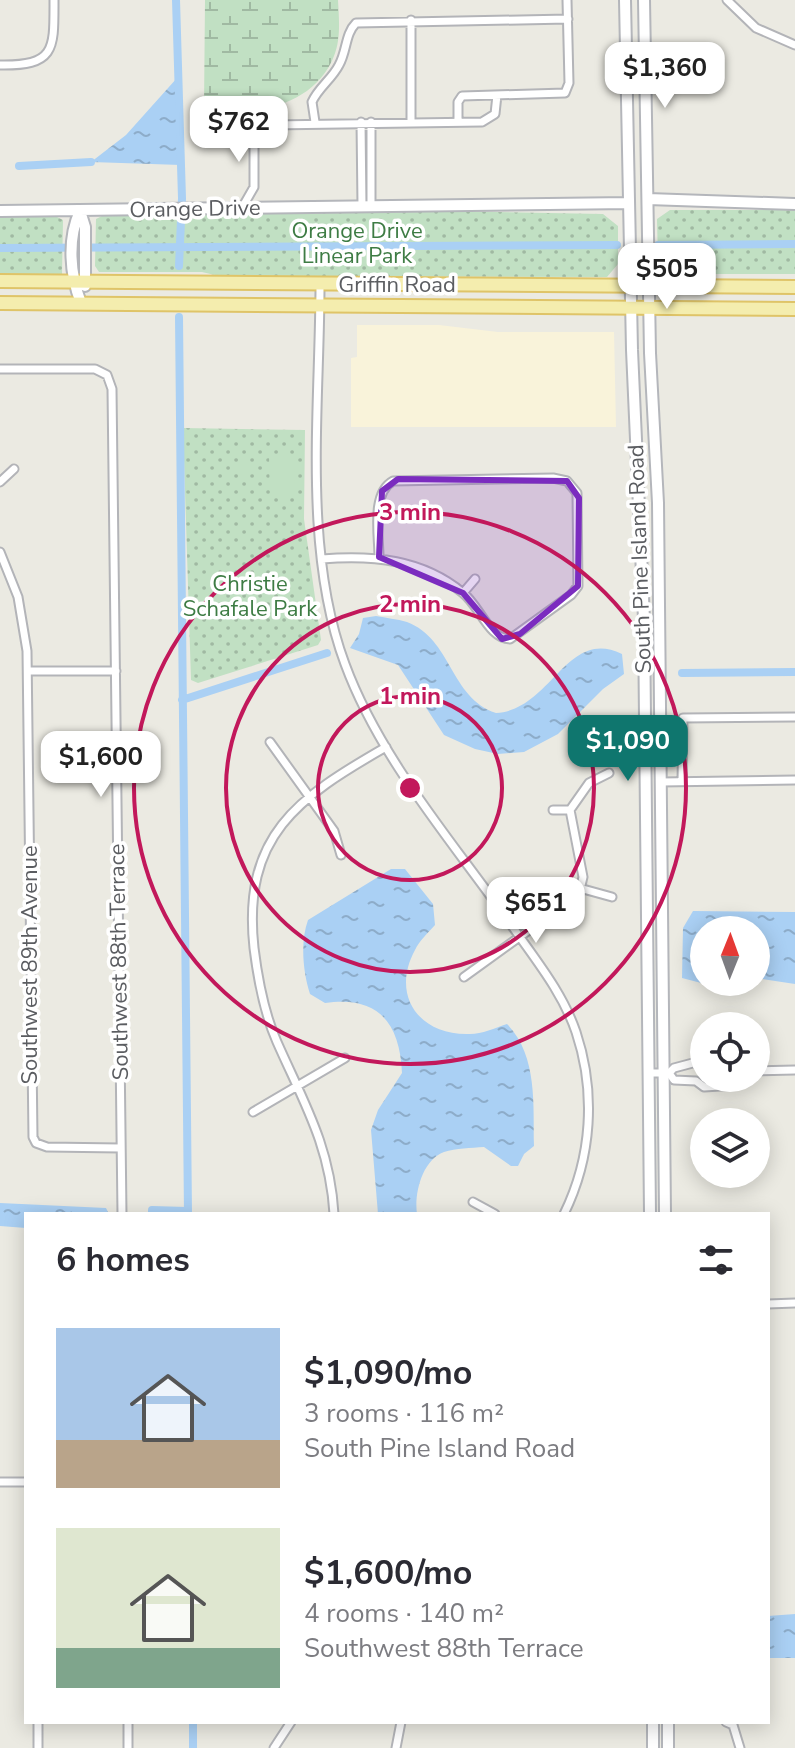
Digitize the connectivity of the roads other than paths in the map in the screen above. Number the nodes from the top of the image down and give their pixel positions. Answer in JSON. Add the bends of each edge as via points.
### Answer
{"nodes":[{"id":1,"x":54,"y":0,"type":"edge"},
{"id":2,"x":567,"y":0,"type":"edge"},
{"id":3,"x":625,"y":0,"type":"edge"},
{"id":4,"x":644,"y":0,"type":"edge"},
{"id":5,"x":727,"y":0,"type":"edge"},
{"id":6,"x":568,"y":19,"type":"junction"},
{"id":7,"x":411,"y":20,"type":"junction"},
{"id":8,"x":795,"y":45,"type":"edge"},
{"id":9,"x":0,"y":65,"type":"edge"},
{"id":10,"x":497,"y":95,"type":"junction"},
{"id":11,"x":315,"y":122,"type":"junction"},
{"id":12,"x":366,"y":122,"type":"junction"},
{"id":13,"x":411,"y":122,"type":"junction"},
{"id":14,"x":458,"y":122,"type":"junction"},
{"id":15,"x":203,"y":126,"type":"dead end"},
{"id":16,"x":254,"y":126,"type":"junction"},
{"id":17,"x":648,"y":199,"type":"junction"},
{"id":18,"x":629,"y":203,"type":"junction"},
{"id":19,"x":795,"y":204,"type":"edge"},
{"id":20,"x":366,"y":206,"type":"junction"},
{"id":21,"x":240,"y":210,"type":"junction"},
{"id":22,"x":0,"y":211,"type":"edge"},
{"id":23,"x":80,"y":211,"type":"junction"},
{"id":24,"x":79,"y":276,"type":"junction"},
{"id":25,"x":0,"y":281,"type":"edge"},
{"id":26,"x":320,"y":285,"type":"junction"},
{"id":27,"x":630,"y":286,"type":"junction"},
{"id":28,"x":649,"y":286,"type":"junction"},
{"id":29,"x":795,"y":287,"type":"edge"},
{"id":30,"x":0,"y":303,"type":"edge"},
{"id":31,"x":81,"y":303,"type":"junction"},
{"id":32,"x":320,"y":307,"type":"junction"},
{"id":33,"x":631,"y":308,"type":"junction"},
{"id":34,"x":650,"y":309,"type":"junction"},
{"id":35,"x":795,"y":309,"type":"edge"},
{"id":36,"x":0,"y":369,"type":"edge"},
{"id":37,"x":14,"y":469,"type":"dead end"},
{"id":38,"x":0,"y":482,"type":"edge"},
{"id":39,"x":0,"y":552,"type":"edge"},
{"id":40,"x":379,"y":557,"type":"junction"},
{"id":41,"x":322,"y":559,"type":"junction"},
{"id":42,"x":475,"y":579,"type":"dead end"},
{"id":43,"x":463,"y":593,"type":"junction"},
{"id":44,"x":28,"y":671,"type":"junction"},
{"id":45,"x":116,"y":671,"type":"junction"},
{"id":46,"x":795,"y":717,"type":"edge"},
{"id":47,"x":270,"y":742,"type":"dead end"},
{"id":48,"x":386,"y":747,"type":"junction"},
{"id":49,"x":609,"y":773,"type":"dead end"},
{"id":50,"x":795,"y":780,"type":"edge"},
{"id":51,"x":682,"y":781,"type":"junction"},
{"id":52,"x":661,"y":782,"type":"junction"},
{"id":53,"x":309,"y":795,"type":"junction"},
{"id":54,"x":553,"y":810,"type":"dead end"},
{"id":55,"x":570,"y":810,"type":"junction"},
{"id":56,"x":341,"y":855,"type":"dead end"},
{"id":57,"x":647,"y":877,"type":"junction"},
{"id":58,"x":662,"y":877,"type":"junction"},
{"id":59,"x":583,"y":889,"type":"junction"},
{"id":60,"x":612,"y":897,"type":"dead end"},
{"id":61,"x":520,"y":937,"type":"junction"},
{"id":62,"x":464,"y":977,"type":"dead end"},
{"id":63,"x":345,"y":1058,"type":"dead end"},
{"id":64,"x":690,"y":1064,"type":"edge"},
{"id":65,"x":795,"y":1070,"type":"edge"},
{"id":66,"x":770,"y":1071,"type":"edge"},
{"id":67,"x":649,"y":1073,"type":"junction"},
{"id":68,"x":666,"y":1073,"type":"junction"},
{"id":69,"x":690,"y":1079,"type":"edge"},
{"id":70,"x":298,"y":1085,"type":"junction"},
{"id":71,"x":253,"y":1112,"type":"dead end"},
{"id":72,"x":120,"y":1148,"type":"junction"},
{"id":73,"x":473,"y":1202,"type":"dead end"},
{"id":74,"x":122,"y":1212,"type":"edge"},
{"id":75,"x":334,"y":1212,"type":"edge"},
{"id":76,"x":491,"y":1212,"type":"edge"},
{"id":77,"x":565,"y":1212,"type":"edge"},
{"id":78,"x":650,"y":1212,"type":"edge"},
{"id":79,"x":665,"y":1212,"type":"edge"},
{"id":80,"x":795,"y":1303,"type":"edge"},
{"id":81,"x":770,"y":1304,"type":"edge"},
{"id":82,"x":0,"y":1482,"type":"edge"},
{"id":83,"x":24,"y":1482,"type":"edge"},
{"id":84,"x":38,"y":1724,"type":"edge"},
{"id":85,"x":128,"y":1724,"type":"edge"},
{"id":86,"x":290,"y":1724,"type":"edge"},
{"id":87,"x":401,"y":1724,"type":"edge"},
{"id":88,"x":653,"y":1724,"type":"edge"},
{"id":89,"x":668,"y":1724,"type":"edge"},
{"id":90,"x":731,"y":1724,"type":"edge"},
{"id":91,"x":38,"y":1748,"type":"edge"},
{"id":92,"x":128,"y":1748,"type":"edge"},
{"id":93,"x":274,"y":1748,"type":"edge"},
{"id":94,"x":396,"y":1748,"type":"edge"},
{"id":95,"x":653,"y":1748,"type":"edge"},
{"id":96,"x":668,"y":1748,"type":"edge"},
{"id":97,"x":740,"y":1748,"type":"edge"}],
"edges":[{"from":1,"to":9,"type":"street","via":[[51,50],[37,63]]},
{"from":2,"to":6,"type":"street"},
{"from":3,"to":18,"type":"main road","name":"South Pine Island Road"},
{"from":4,"to":17,"type":"main road","name":"South Pine Island Road"},
{"from":5,"to":8,"type":"street","via":[[745,21]]},
{"from":6,"to":7,"type":"street"},
{"from":6,"to":10,"type":"street","via":[[568,88],[560,95]]},
{"from":7,"to":11,"type":"street","via":[[363,20],[350,29],[341,62],[312,102]]},
{"from":7,"to":13,"type":"street"},
{"from":10,"to":14,"type":"street","via":[[489,120]]},
{"from":10,"to":14,"type":"street","via":[[462,96]]},
{"from":11,"to":12,"type":"street"},
{"from":11,"to":16,"type":"street"},
{"from":12,"to":13,"type":"street"},
{"from":12,"to":20,"type":"street"},
{"from":13,"to":14,"type":"street"},
{"from":15,"to":16,"type":"street"},
{"from":16,"to":21,"type":"street","via":[[254,187]]},
{"from":17,"to":19,"type":"main road"},
{"from":17,"to":28,"type":"main road","name":"South Pine Island Road"},
{"from":18,"to":20,"type":"main road","name":"Orange Drive"},
{"from":18,"to":27,"type":"main road","name":"South Pine Island Road"},
{"from":20,"to":21,"type":"main road","name":"Orange Drive"},
{"from":21,"to":23,"type":"main road","name":"Orange Drive"},
{"from":22,"to":23,"type":"main road","name":"Orange Drive"},
{"from":23,"to":24,"type":"main road","via":[[85,227]]},
{"from":23,"to":24,"type":"main road","via":[[73,227]]},
{"from":24,"to":25,"type":"main road","name":"Griffin Road"},
{"from":24,"to":26,"type":"main road","name":"Griffin Road"},
{"from":24,"to":31,"type":"main road"},
{"from":26,"to":27,"type":"main road","name":"Griffin Road"},
{"from":26,"to":32,"type":"street"},
{"from":27,"to":28,"type":"main road","name":"Griffin Road"},
{"from":27,"to":33,"type":"main road","name":"South Pine Island Road"},
{"from":28,"to":29,"type":"main road","name":"Griffin Road"},
{"from":28,"to":34,"type":"main road","name":"South Pine Island Road"},
{"from":30,"to":31,"type":"main road","name":"Griffin Road"},
{"from":31,"to":32,"type":"main road","name":"Griffin Road"},
{"from":32,"to":33,"type":"main road","name":"Griffin Road"},
{"from":32,"to":41,"type":"street"},
{"from":33,"to":34,"type":"main road","name":"Griffin Road"},
{"from":33,"to":57,"type":"main road","name":"South Pine Island Road","via":[[644,619]]},
{"from":34,"to":35,"type":"main road","name":"Griffin Road"},
{"from":34,"to":52,"type":"main road","name":"South Pine Island Road"},
{"from":36,"to":45,"type":"street","name":"Southwest 88th Terrace","via":[[95,369],[107,375],[112,389]]},
{"from":37,"to":38,"type":"street"},
{"from":39,"to":44,"type":"street","name":"Southwest 89th Avenue","via":[[18,597]]},
{"from":40,"to":41,"type":"street"},
{"from":40,"to":43,"type":"street","via":[[421,570]]},
{"from":40,"to":43,"type":"street","via":[[380,498],[388,483],[553,478],[573,486],[579,498],[576,591],[506,640]]},
{"from":41,"to":48,"type":"street","via":[[344,663]]},
{"from":42,"to":43,"type":"street"},
{"from":44,"to":45,"type":"street"},
{"from":44,"to":72,"type":"street","name":"Southwest 89th Avenue","via":[[31,1121],[36,1143],[47,1147]]},
{"from":45,"to":72,"type":"street","name":"Southwest 88th Terrace"},
{"from":46,"to":51,"type":"street","via":[[683,718]]},
{"from":47,"to":53,"type":"street"},
{"from":48,"to":53,"type":"street"},
{"from":48,"to":61,"type":"street"},
{"from":49,"to":55,"type":"street","via":[[589,783]]},
{"from":50,"to":51,"type":"street"},
{"from":51,"to":52,"type":"street"},
{"from":52,"to":58,"type":"main road","name":"South Pine Island Road"},
{"from":53,"to":56,"type":"street","via":[[334,831]]},
{"from":53,"to":70,"type":"street","via":[[279,825],[262,857],[252,917],[265,1008]]},
{"from":54,"to":55,"type":"street"},
{"from":55,"to":59,"type":"street"},
{"from":57,"to":58,"type":"main road"},
{"from":57,"to":67,"type":"main road","name":"South Pine Island Road"},
{"from":58,"to":68,"type":"main road","name":"South Pine Island Road"},
{"from":59,"to":60,"type":"street"},
{"from":59,"to":61,"type":"street"},
{"from":61,"to":62,"type":"street"},
{"from":61,"to":77,"type":"street","via":[[568,1012],[588,1086],[585,1152]]},
{"from":63,"to":70,"type":"street"},
{"from":64,"to":68,"type":"street"},
{"from":65,"to":66,"type":"street"},
{"from":67,"to":68,"type":"street"},
{"from":67,"to":78,"type":"main road","name":"South Pine Island Road"},
{"from":68,"to":69,"type":"street","via":[[674,1080]]},
{"from":68,"to":79,"type":"main road","name":"South Pine Island Road"},
{"from":70,"to":71,"type":"street"},
{"from":70,"to":75,"type":"street","via":[[323,1142]]},
{"from":72,"to":74,"type":"street","name":"Southwest 88th Terrace"},
{"from":73,"to":76,"type":"street"},
{"from":80,"to":81,"type":"street"},
{"from":82,"to":83,"type":"street"},
{"from":84,"to":91,"type":"street"},
{"from":85,"to":92,"type":"street"},
{"from":86,"to":93,"type":"street"},
{"from":87,"to":94,"type":"street"},
{"from":88,"to":95,"type":"main road"},
{"from":89,"to":96,"type":"main road"},
{"from":90,"to":97,"type":"street"}]}
